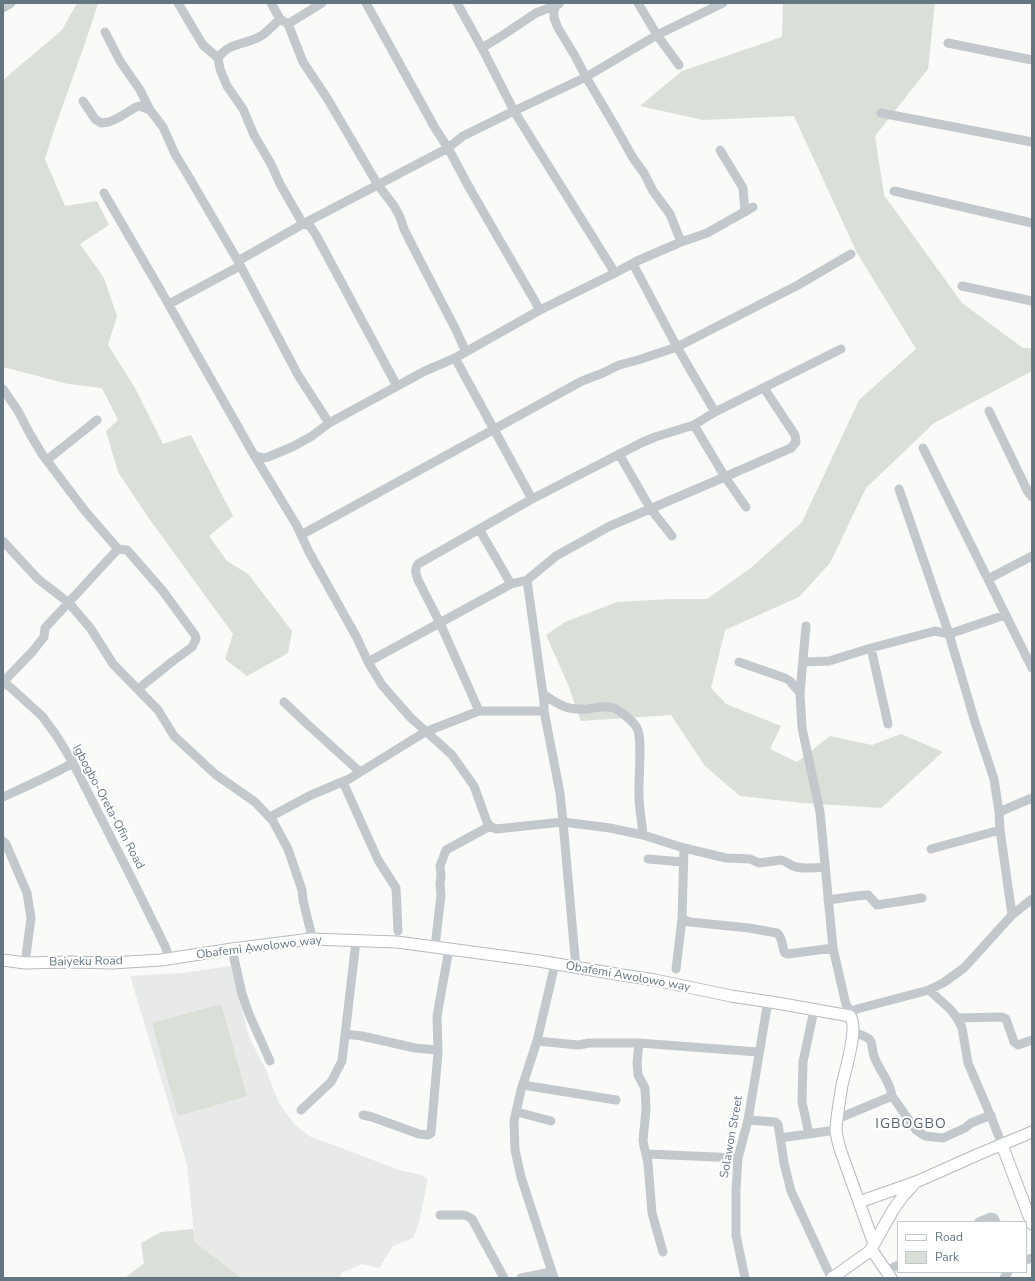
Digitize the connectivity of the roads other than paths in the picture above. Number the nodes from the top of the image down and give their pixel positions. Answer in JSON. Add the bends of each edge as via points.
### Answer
{"nodes":[{"id":1,"x":11,"y":3,"type":"edge"},
{"id":2,"x":271,"y":3,"type":"edge"},
{"id":3,"x":322,"y":3,"type":"edge"},
{"id":4,"x":366,"y":3,"type":"edge"},
{"id":5,"x":457,"y":3,"type":"edge"},
{"id":6,"x":638,"y":3,"type":"edge"},
{"id":7,"x":723,"y":3,"type":"edge"},
{"id":8,"x":559,"y":4,"type":"edge"},
{"id":9,"x":180,"y":5,"type":"edge"},
{"id":10,"x":3,"y":8,"type":"edge"},
{"id":11,"x":280,"y":19,"type":"junction"},
{"id":12,"x":288,"y":24,"type":"junction"},
{"id":13,"x":105,"y":32,"type":"dead end"},
{"id":14,"x":657,"y":34,"type":"junction"},
{"id":15,"x":948,"y":43,"type":"dead end"},
{"id":16,"x":482,"y":48,"type":"junction"},
{"id":17,"x":218,"y":58,"type":"junction"},
{"id":18,"x":1032,"y":60,"type":"edge"},
{"id":19,"x":680,"y":65,"type":"dead end"},
{"id":20,"x":586,"y":77,"type":"junction"},
{"id":21,"x":83,"y":102,"type":"dead end"},
{"id":22,"x":150,"y":110,"type":"junction"},
{"id":23,"x":514,"y":111,"type":"junction"},
{"id":24,"x":881,"y":113,"type":"dead end"},
{"id":25,"x":1032,"y":142,"type":"edge"},
{"id":26,"x":448,"y":148,"type":"junction"},
{"id":27,"x":720,"y":150,"type":"dead end"},
{"id":28,"x":378,"y":185,"type":"junction"},
{"id":29,"x":894,"y":191,"type":"dead end"},
{"id":30,"x":104,"y":193,"type":"dead end"},
{"id":31,"x":753,"y":207,"type":"dead end"},
{"id":32,"x":745,"y":212,"type":"junction"},
{"id":33,"x":1032,"y":223,"type":"edge"},
{"id":34,"x":303,"y":224,"type":"junction"},
{"id":35,"x":681,"y":242,"type":"junction"},
{"id":36,"x":851,"y":254,"type":"dead end"},
{"id":37,"x":239,"y":263,"type":"junction"},
{"id":38,"x":633,"y":264,"type":"junction"},
{"id":39,"x":615,"y":273,"type":"junction"},
{"id":40,"x":962,"y":286,"type":"dead end"},
{"id":41,"x":1032,"y":300,"type":"edge"},
{"id":42,"x":169,"y":304,"type":"junction"},
{"id":43,"x":540,"y":310,"type":"junction"},
{"id":44,"x":677,"y":346,"type":"junction"},
{"id":45,"x":841,"y":349,"type":"dead end"},
{"id":46,"x":466,"y":352,"type":"junction"},
{"id":47,"x":455,"y":358,"type":"junction"},
{"id":48,"x":398,"y":386,"type":"junction"},
{"id":49,"x":764,"y":388,"type":"junction"},
{"id":50,"x":3,"y":389,"type":"edge"},
{"id":51,"x":989,"y":411,"type":"dead end"},
{"id":52,"x":715,"y":412,"type":"junction"},
{"id":53,"x":97,"y":420,"type":"dead end"},
{"id":54,"x":329,"y":423,"type":"junction"},
{"id":55,"x":694,"y":425,"type":"junction"},
{"id":56,"x":494,"y":430,"type":"junction"},
{"id":57,"x":922,"y":448,"type":"dead end"},
{"id":58,"x":620,"y":454,"type":"junction"},
{"id":59,"x":254,"y":455,"type":"junction"},
{"id":60,"x":47,"y":460,"type":"junction"},
{"id":61,"x":725,"y":477,"type":"junction"},
{"id":62,"x":899,"y":489,"type":"dead end"},
{"id":63,"x":1032,"y":497,"type":"edge"},
{"id":64,"x":532,"y":499,"type":"junction"},
{"id":65,"x":650,"y":508,"type":"junction"},
{"id":66,"x":746,"y":508,"type":"dead end"},
{"id":67,"x":480,"y":529,"type":"junction"},
{"id":68,"x":302,"y":535,"type":"junction"},
{"id":69,"x":672,"y":536,"type":"dead end"},
{"id":70,"x":3,"y":541,"type":"edge"},
{"id":71,"x":118,"y":549,"type":"junction"},
{"id":72,"x":1032,"y":556,"type":"edge"},
{"id":73,"x":988,"y":579,"type":"junction"},
{"id":74,"x":527,"y":580,"type":"junction"},
{"id":75,"x":511,"y":584,"type":"junction"},
{"id":76,"x":69,"y":603,"type":"junction"},
{"id":77,"x":1005,"y":615,"type":"junction"},
{"id":78,"x":440,"y":623,"type":"junction"},
{"id":79,"x":806,"y":626,"type":"dead end"},
{"id":80,"x":949,"y":634,"type":"junction"},
{"id":81,"x":871,"y":648,"type":"junction"},
{"id":82,"x":368,"y":662,"type":"junction"},
{"id":83,"x":739,"y":662,"type":"dead end"},
{"id":84,"x":803,"y":662,"type":"junction"},
{"id":85,"x":1032,"y":668,"type":"edge"},
{"id":86,"x":3,"y":682,"type":"edge"},
{"id":87,"x":138,"y":690,"type":"junction"},
{"id":88,"x":800,"y":693,"type":"junction"},
{"id":89,"x":543,"y":694,"type":"junction"},
{"id":90,"x":284,"y":702,"type":"dead end"},
{"id":91,"x":479,"y":711,"type":"junction"},
{"id":92,"x":544,"y":711,"type":"junction"},
{"id":93,"x":888,"y":724,"type":"dead end"},
{"id":94,"x":425,"y":732,"type":"junction"},
{"id":95,"x":73,"y":763,"type":"junction"},
{"id":96,"x":360,"y":772,"type":"junction"},
{"id":97,"x":343,"y":782,"type":"junction"},
{"id":98,"x":3,"y":797,"type":"edge"},
{"id":99,"x":1032,"y":798,"type":"edge"},
{"id":100,"x":999,"y":812,"type":"junction"},
{"id":101,"x":270,"y":817,"type":"junction"},
{"id":102,"x":564,"y":822,"type":"junction"},
{"id":103,"x":490,"y":826,"type":"junction"},
{"id":104,"x":1000,"y":830,"type":"junction"},
{"id":105,"x":644,"y":835,"type":"junction"},
{"id":106,"x":3,"y":841,"type":"edge"},
{"id":107,"x":684,"y":848,"type":"junction"},
{"id":108,"x":931,"y":849,"type":"dead end"},
{"id":109,"x":648,"y":859,"type":"dead end"},
{"id":110,"x":684,"y":862,"type":"junction"},
{"id":111,"x":825,"y":867,"type":"junction"},
{"id":112,"x":922,"y":898,"type":"dead end"},
{"id":113,"x":1032,"y":899,"type":"edge"},
{"id":114,"x":828,"y":900,"type":"junction"},
{"id":115,"x":1012,"y":915,"type":"junction"},
{"id":116,"x":682,"y":919,"type":"junction"},
{"id":117,"x":398,"y":931,"type":"dead end"},
{"id":118,"x":311,"y":939,"type":"junction"},
{"id":119,"x":356,"y":941,"type":"junction"},
{"id":120,"x":435,"y":947,"type":"junction"},
{"id":121,"x":833,"y":948,"type":"junction"},
{"id":122,"x":232,"y":949,"type":"junction"},
{"id":123,"x":449,"y":949,"type":"junction"},
{"id":124,"x":170,"y":958,"type":"junction"},
{"id":125,"x":3,"y":960,"type":"edge"},
{"id":126,"x":25,"y":963,"type":"junction"},
{"id":127,"x":555,"y":964,"type":"junction"},
{"id":128,"x":576,"y":968,"type":"junction"},
{"id":129,"x":676,"y":969,"type":"dead end"},
{"id":130,"x":929,"y":990,"type":"junction"},
{"id":131,"x":768,"y":1001,"type":"junction"},
{"id":132,"x":814,"y":1010,"type":"junction"},
{"id":133,"x":850,"y":1014,"type":"junction"},
{"id":134,"x":957,"y":1018,"type":"junction"},
{"id":135,"x":853,"y":1032,"type":"junction"},
{"id":136,"x":345,"y":1034,"type":"junction"},
{"id":137,"x":1032,"y":1040,"type":"edge"},
{"id":138,"x":537,"y":1041,"type":"junction"},
{"id":139,"x":639,"y":1043,"type":"junction"},
{"id":140,"x":438,"y":1050,"type":"junction"},
{"id":141,"x":758,"y":1052,"type":"junction"},
{"id":142,"x":270,"y":1061,"type":"dead end"},
{"id":143,"x":523,"y":1085,"type":"junction"},
{"id":144,"x":892,"y":1096,"type":"junction"},
{"id":145,"x":616,"y":1100,"type":"dead end"},
{"id":146,"x":301,"y":1110,"type":"dead end"},
{"id":147,"x":517,"y":1112,"type":"junction"},
{"id":148,"x":363,"y":1115,"type":"dead end"},
{"id":149,"x":991,"y":1115,"type":"junction"},
{"id":150,"x":748,"y":1120,"type":"junction"},
{"id":151,"x":551,"y":1121,"type":"dead end"},
{"id":152,"x":837,"y":1124,"type":"junction"},
{"id":153,"x":1032,"y":1132,"type":"edge"},
{"id":154,"x":809,"y":1134,"type":"junction"},
{"id":155,"x":780,"y":1138,"type":"junction"},
{"id":156,"x":1002,"y":1145,"type":"junction"},
{"id":157,"x":646,"y":1154,"type":"junction"},
{"id":158,"x":738,"y":1158,"type":"junction"},
{"id":159,"x":916,"y":1182,"type":"junction"},
{"id":160,"x":859,"y":1202,"type":"junction"},
{"id":161,"x":440,"y":1215,"type":"dead end"},
{"id":162,"x":981,"y":1221,"type":"edge"},
{"id":163,"x":996,"y":1221,"type":"edge"},
{"id":164,"x":1032,"y":1224,"type":"edge"},
{"id":165,"x":872,"y":1247,"type":"junction"},
{"id":166,"x":662,"y":1252,"type":"dead end"},
{"id":167,"x":897,"y":1266,"type":"edge"},
{"id":168,"x":886,"y":1272,"type":"edge"},
{"id":169,"x":553,"y":1275,"type":"edge"},
{"id":170,"x":504,"y":1278,"type":"edge"},
{"id":171,"x":521,"y":1278,"type":"edge"},
{"id":172,"x":745,"y":1278,"type":"edge"},
{"id":173,"x":832,"y":1278,"type":"edge"}],
"edges":[{"from":1,"to":10,"type":"street"},
{"from":2,"to":11,"type":"street"},
{"from":3,"to":12,"type":"street"},
{"from":4,"to":26,"type":"street"},
{"from":5,"to":16,"type":"street"},
{"from":6,"to":14,"type":"street"},
{"from":7,"to":14,"type":"street"},
{"from":8,"to":16,"type":"street","via":[[536,14]]},
{"from":8,"to":20,"type":"street","via":[[554,11],[554,18]]},
{"from":9,"to":17,"type":"street","via":[[203,45]]},
{"from":11,"to":12,"type":"street"},
{"from":11,"to":17,"type":"street","via":[[266,34],[230,47]]},
{"from":12,"to":28,"type":"street","via":[[303,62]]},
{"from":13,"to":22,"type":"street"},
{"from":14,"to":19,"type":"street"},
{"from":14,"to":20,"type":"street"},
{"from":15,"to":18,"type":"street"},
{"from":16,"to":23,"type":"street"},
{"from":17,"to":34,"type":"street","via":[[227,86],[236,96],[254,135]]},
{"from":20,"to":23,"type":"street"},
{"from":20,"to":35,"type":"street","via":[[653,191],[670,214]]},
{"from":21,"to":22,"type":"street","via":[[101,124],[118,118],[136,107]]},
{"from":22,"to":37,"type":"street","via":[[163,127],[175,154]]},
{"from":23,"to":26,"type":"street","via":[[463,136]]},
{"from":23,"to":39,"type":"street"},
{"from":24,"to":25,"type":"street"},
{"from":26,"to":28,"type":"street"},
{"from":26,"to":43,"type":"street"},
{"from":27,"to":32,"type":"street","via":[[743,188]]},
{"from":28,"to":34,"type":"street"},
{"from":28,"to":46,"type":"street","via":[[400,217]]},
{"from":29,"to":33,"type":"street"},
{"from":30,"to":42,"type":"street"},
{"from":31,"to":32,"type":"street"},
{"from":32,"to":35,"type":"street","via":[[707,233]]},
{"from":34,"to":37,"type":"street"},
{"from":34,"to":48,"type":"street","via":[[310,226],[316,235]]},
{"from":35,"to":38,"type":"street"},
{"from":36,"to":44,"type":"street","via":[[798,285]]},
{"from":37,"to":42,"type":"street"},
{"from":37,"to":54,"type":"street","via":[[298,375]]},
{"from":38,"to":39,"type":"street"},
{"from":38,"to":44,"type":"street"},
{"from":39,"to":43,"type":"street"},
{"from":40,"to":41,"type":"street"},
{"from":42,"to":59,"type":"street"},
{"from":43,"to":46,"type":"street"},
{"from":44,"to":52,"type":"street"},
{"from":44,"to":56,"type":"street","via":[[619,365],[582,381]]},
{"from":45,"to":49,"type":"street"},
{"from":46,"to":47,"type":"street"},
{"from":47,"to":48,"type":"street"},
{"from":47,"to":56,"type":"street"},
{"from":48,"to":54,"type":"street"},
{"from":49,"to":52,"type":"street"},
{"from":49,"to":61,"type":"street","via":[[795,435],[796,442],[791,448]]},
{"from":50,"to":60,"type":"street"},
{"from":51,"to":63,"type":"street"},
{"from":52,"to":55,"type":"street"},
{"from":53,"to":60,"type":"street"},
{"from":54,"to":59,"type":"street","via":[[292,447],[268,457]]},
{"from":55,"to":58,"type":"street","via":[[655,437]]},
{"from":55,"to":61,"type":"street"},
{"from":56,"to":64,"type":"street"},
{"from":56,"to":68,"type":"street"},
{"from":57,"to":73,"type":"street"},
{"from":58,"to":64,"type":"street"},
{"from":58,"to":65,"type":"street"},
{"from":59,"to":68,"type":"street"},
{"from":60,"to":71,"type":"street"},
{"from":61,"to":65,"type":"street"},
{"from":61,"to":66,"type":"street"},
{"from":62,"to":80,"type":"street"},
{"from":64,"to":67,"type":"street"},
{"from":65,"to":69,"type":"street"},
{"from":65,"to":74,"type":"street","via":[[610,526],[556,556]]},
{"from":67,"to":75,"type":"street"},
{"from":67,"to":78,"type":"street","via":[[415,568],[418,580]]},
{"from":68,"to":82,"type":"street"},
{"from":70,"to":76,"type":"street","via":[[38,579]]},
{"from":71,"to":76,"type":"street"},
{"from":71,"to":87,"type":"street","via":[[127,550],[157,584],[196,639],[192,647]]},
{"from":72,"to":73,"type":"street"},
{"from":73,"to":77,"type":"street"},
{"from":74,"to":75,"type":"street"},
{"from":74,"to":89,"type":"street"},
{"from":75,"to":78,"type":"street"},
{"from":76,"to":86,"type":"street","via":[[45,628],[44,637],[32,652]]},
{"from":76,"to":87,"type":"street","via":[[91,629],[113,664]]},
{"from":77,"to":80,"type":"street"},
{"from":77,"to":85,"type":"street"},
{"from":78,"to":82,"type":"street"},
{"from":78,"to":91,"type":"street"},
{"from":79,"to":84,"type":"street"},
{"from":80,"to":81,"type":"street","via":[[935,631]]},
{"from":80,"to":100,"type":"street","via":[[994,779]]},
{"from":81,"to":84,"type":"street","via":[[829,661]]},
{"from":81,"to":93,"type":"street"},
{"from":82,"to":94,"type":"street","via":[[382,685]]},
{"from":83,"to":88,"type":"street","via":[[785,678]]},
{"from":84,"to":88,"type":"street"},
{"from":86,"to":95,"type":"street","name":"Igbogbo-Oreta-Ofin Road","via":[[42,716]]},
{"from":87,"to":101,"type":"street","via":[[158,710],[174,736],[215,774],[255,802]]},
{"from":88,"to":111,"type":"street","via":[[802,728],[820,812]]},
{"from":89,"to":92,"type":"street"},
{"from":89,"to":105,"type":"street","via":[[561,706],[572,709],[608,706],[614,708],[630,719],[638,729],[639,796]]},
{"from":90,"to":96,"type":"street"},
{"from":91,"to":92,"type":"street"},
{"from":91,"to":94,"type":"street"},
{"from":92,"to":102,"type":"street"},
{"from":94,"to":96,"type":"street"},
{"from":94,"to":103,"type":"street","via":[[452,755],[474,786]]},
{"from":95,"to":98,"type":"street"},
{"from":95,"to":124,"type":"street","name":"Igbogbo-Oreta-Ofin Road"},
{"from":96,"to":97,"type":"street"},
{"from":97,"to":101,"type":"street","via":[[311,795]]},
{"from":97,"to":117,"type":"street","via":[[378,860],[396,888]]},
{"from":99,"to":100,"type":"street"},
{"from":100,"to":104,"type":"street"},
{"from":101,"to":118,"type":"street","via":[[288,849],[298,876]]},
{"from":102,"to":103,"type":"street","via":[[496,829]]},
{"from":102,"to":105,"type":"street"},
{"from":102,"to":128,"type":"street"},
{"from":103,"to":120,"type":"street","via":[[446,850],[440,866],[441,895]]},
{"from":104,"to":108,"type":"street"},
{"from":104,"to":115,"type":"street"},
{"from":105,"to":107,"type":"street"},
{"from":106,"to":126,"type":"street","via":[[27,893],[31,918]]},
{"from":107,"to":110,"type":"street"},
{"from":107,"to":111,"type":"street","via":[[726,858],[750,859],[759,863],[782,860],[796,867]]},
{"from":109,"to":110,"type":"street"},
{"from":110,"to":116,"type":"street"},
{"from":111,"to":114,"type":"street"},
{"from":112,"to":114,"type":"street","via":[[877,905],[868,895]]},
{"from":113,"to":115,"type":"street"},
{"from":114,"to":121,"type":"street"},
{"from":115,"to":130,"type":"street","via":[[964,968]]},
{"from":116,"to":121,"type":"street","via":[[777,933],[782,940],[783,950],[788,954]]},
{"from":116,"to":129,"type":"street"},
{"from":118,"to":119,"type":"main road","name":"Obafemi Awolowo way"},
{"from":118,"to":122,"type":"main road","name":"Obafemi Awolowo way"},
{"from":119,"to":120,"type":"main road","name":"Obafemi Awolowo way","via":[[397,942]]},
{"from":119,"to":136,"type":"street"},
{"from":120,"to":123,"type":"main road","name":"Obafemi Awolowo way"},
{"from":121,"to":133,"type":"street"},
{"from":122,"to":124,"type":"main road","name":"Obafemi Awolowo way"},
{"from":122,"to":142,"type":"street","via":[[248,1014]]},
{"from":123,"to":127,"type":"main road","name":"Obafemi Awolowo way"},
{"from":123,"to":140,"type":"street","via":[[437,1016]]},
{"from":124,"to":126,"type":"main road","name":"Baiyeku Road","via":[[112,963]]},
{"from":125,"to":126,"type":"main road","name":"Baiyeku Road"},
{"from":127,"to":128,"type":"main road","name":"Obafemi Awolowo way"},
{"from":127,"to":138,"type":"street"},
{"from":128,"to":131,"type":"main road","name":"Obafemi Awolowo way"},
{"from":130,"to":133,"type":"street","via":[[857,1009]]},
{"from":130,"to":134,"type":"street"},
{"from":131,"to":132,"type":"main road","name":"Obafemi Awolowo way"},
{"from":131,"to":141,"type":"street","name":"Solawon Street"},
{"from":132,"to":133,"type":"main road","name":"Obafemi Awolowo way"},
{"from":132,"to":154,"type":"street","via":[[803,1062],[802,1102]]},
{"from":133,"to":135,"type":"main road"},
{"from":134,"to":137,"type":"street","via":[[1002,1017],[1006,1019],[1014,1042],[1018,1045]]},
{"from":134,"to":149,"type":"street","via":[[968,1063]]},
{"from":135,"to":144,"type":"street","via":[[869,1038],[874,1055],[891,1088]]},
{"from":135,"to":152,"type":"main road"},
{"from":136,"to":140,"type":"street"},
{"from":136,"to":146,"type":"street","via":[[342,1061],[332,1082]]},
{"from":138,"to":139,"type":"street","via":[[578,1045]]},
{"from":138,"to":143,"type":"street"},
{"from":139,"to":141,"type":"street"},
{"from":139,"to":157,"type":"street","via":[[638,1075],[645,1088],[643,1140]]},
{"from":140,"to":148,"type":"street","via":[[429,1135]]},
{"from":141,"to":150,"type":"street","name":"Solawon Street"},
{"from":143,"to":145,"type":"street"},
{"from":143,"to":147,"type":"street"},
{"from":144,"to":149,"type":"street","via":[[916,1130],[925,1136],[943,1138]]},
{"from":144,"to":152,"type":"street"},
{"from":147,"to":151,"type":"street"},
{"from":147,"to":169,"type":"street","via":[[514,1121],[515,1150],[521,1178]]},
{"from":149,"to":156,"type":"street"},
{"from":150,"to":155,"type":"street","via":[[775,1122],[778,1124]]},
{"from":150,"to":158,"type":"street","name":"Solawon Street"},
{"from":152,"to":154,"type":"street"},
{"from":152,"to":160,"type":"main road","via":[[840,1149]]},
{"from":153,"to":156,"type":"main road"},
{"from":154,"to":155,"type":"street"},
{"from":155,"to":173,"type":"street","via":[[792,1195]]},
{"from":156,"to":159,"type":"main road"},
{"from":156,"to":164,"type":"main road"},
{"from":157,"to":158,"type":"street"},
{"from":157,"to":166,"type":"street","via":[[652,1213]]},
{"from":158,"to":172,"type":"street","name":"Solawon Street","via":[[736,1235]]},
{"from":159,"to":160,"type":"main road"},
{"from":159,"to":165,"type":"main road","via":[[903,1196]]},
{"from":160,"to":165,"type":"main road"},
{"from":161,"to":170,"type":"street","via":[[467,1216],[472,1219]]},
{"from":162,"to":163,"type":"street","via":[[991,1217]]},
{"from":165,"to":168,"type":"main road"},
{"from":165,"to":173,"type":"main road"},
{"from":167,"to":168,"type":"street"},
{"from":169,"to":171,"type":"street"}]}
